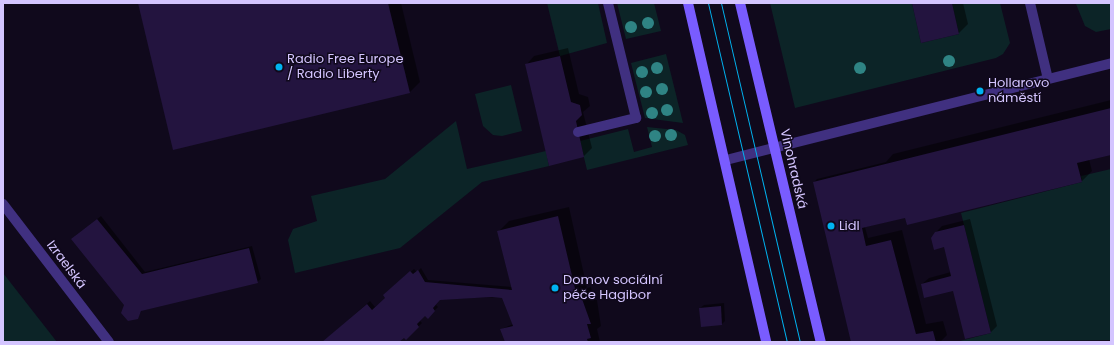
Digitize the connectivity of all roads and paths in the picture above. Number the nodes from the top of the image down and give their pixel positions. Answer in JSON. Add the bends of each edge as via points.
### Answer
{"nodes":[{"id":1,"x":608,"y":3,"type":"edge"},
{"id":2,"x":688,"y":3,"type":"edge"},
{"id":3,"x":740,"y":3,"type":"edge"},
{"id":4,"x":1030,"y":3,"type":"edge"},
{"id":5,"x":1111,"y":63,"type":"edge"},
{"id":6,"x":1048,"y":79,"type":"junction"},
{"id":7,"x":578,"y":132,"type":"dead end"},
{"id":8,"x":775,"y":148,"type":"junction"},
{"id":9,"x":726,"y":160,"type":"junction"},
{"id":10,"x":3,"y":204,"type":"edge"},
{"id":11,"x":108,"y":342,"type":"edge"},
{"id":12,"x":766,"y":342,"type":"edge"},
{"id":13,"x":821,"y":342,"type":"edge"}],
"edges":[{"from":1,"to":7,"type":"street","via":[[636,118]]},
{"from":2,"to":9,"type":"main road"},
{"from":3,"to":8,"type":"main road","name":"Vinohradská"},
{"from":4,"to":6,"type":"street"},
{"from":5,"to":6,"type":"street"},
{"from":6,"to":8,"type":"street"},
{"from":8,"to":9,"type":"street"},
{"from":8,"to":13,"type":"main road","name":"Vinohradská"},
{"from":9,"to":12,"type":"main road"},
{"from":10,"to":11,"type":"street","name":"Izraelská"}]}
